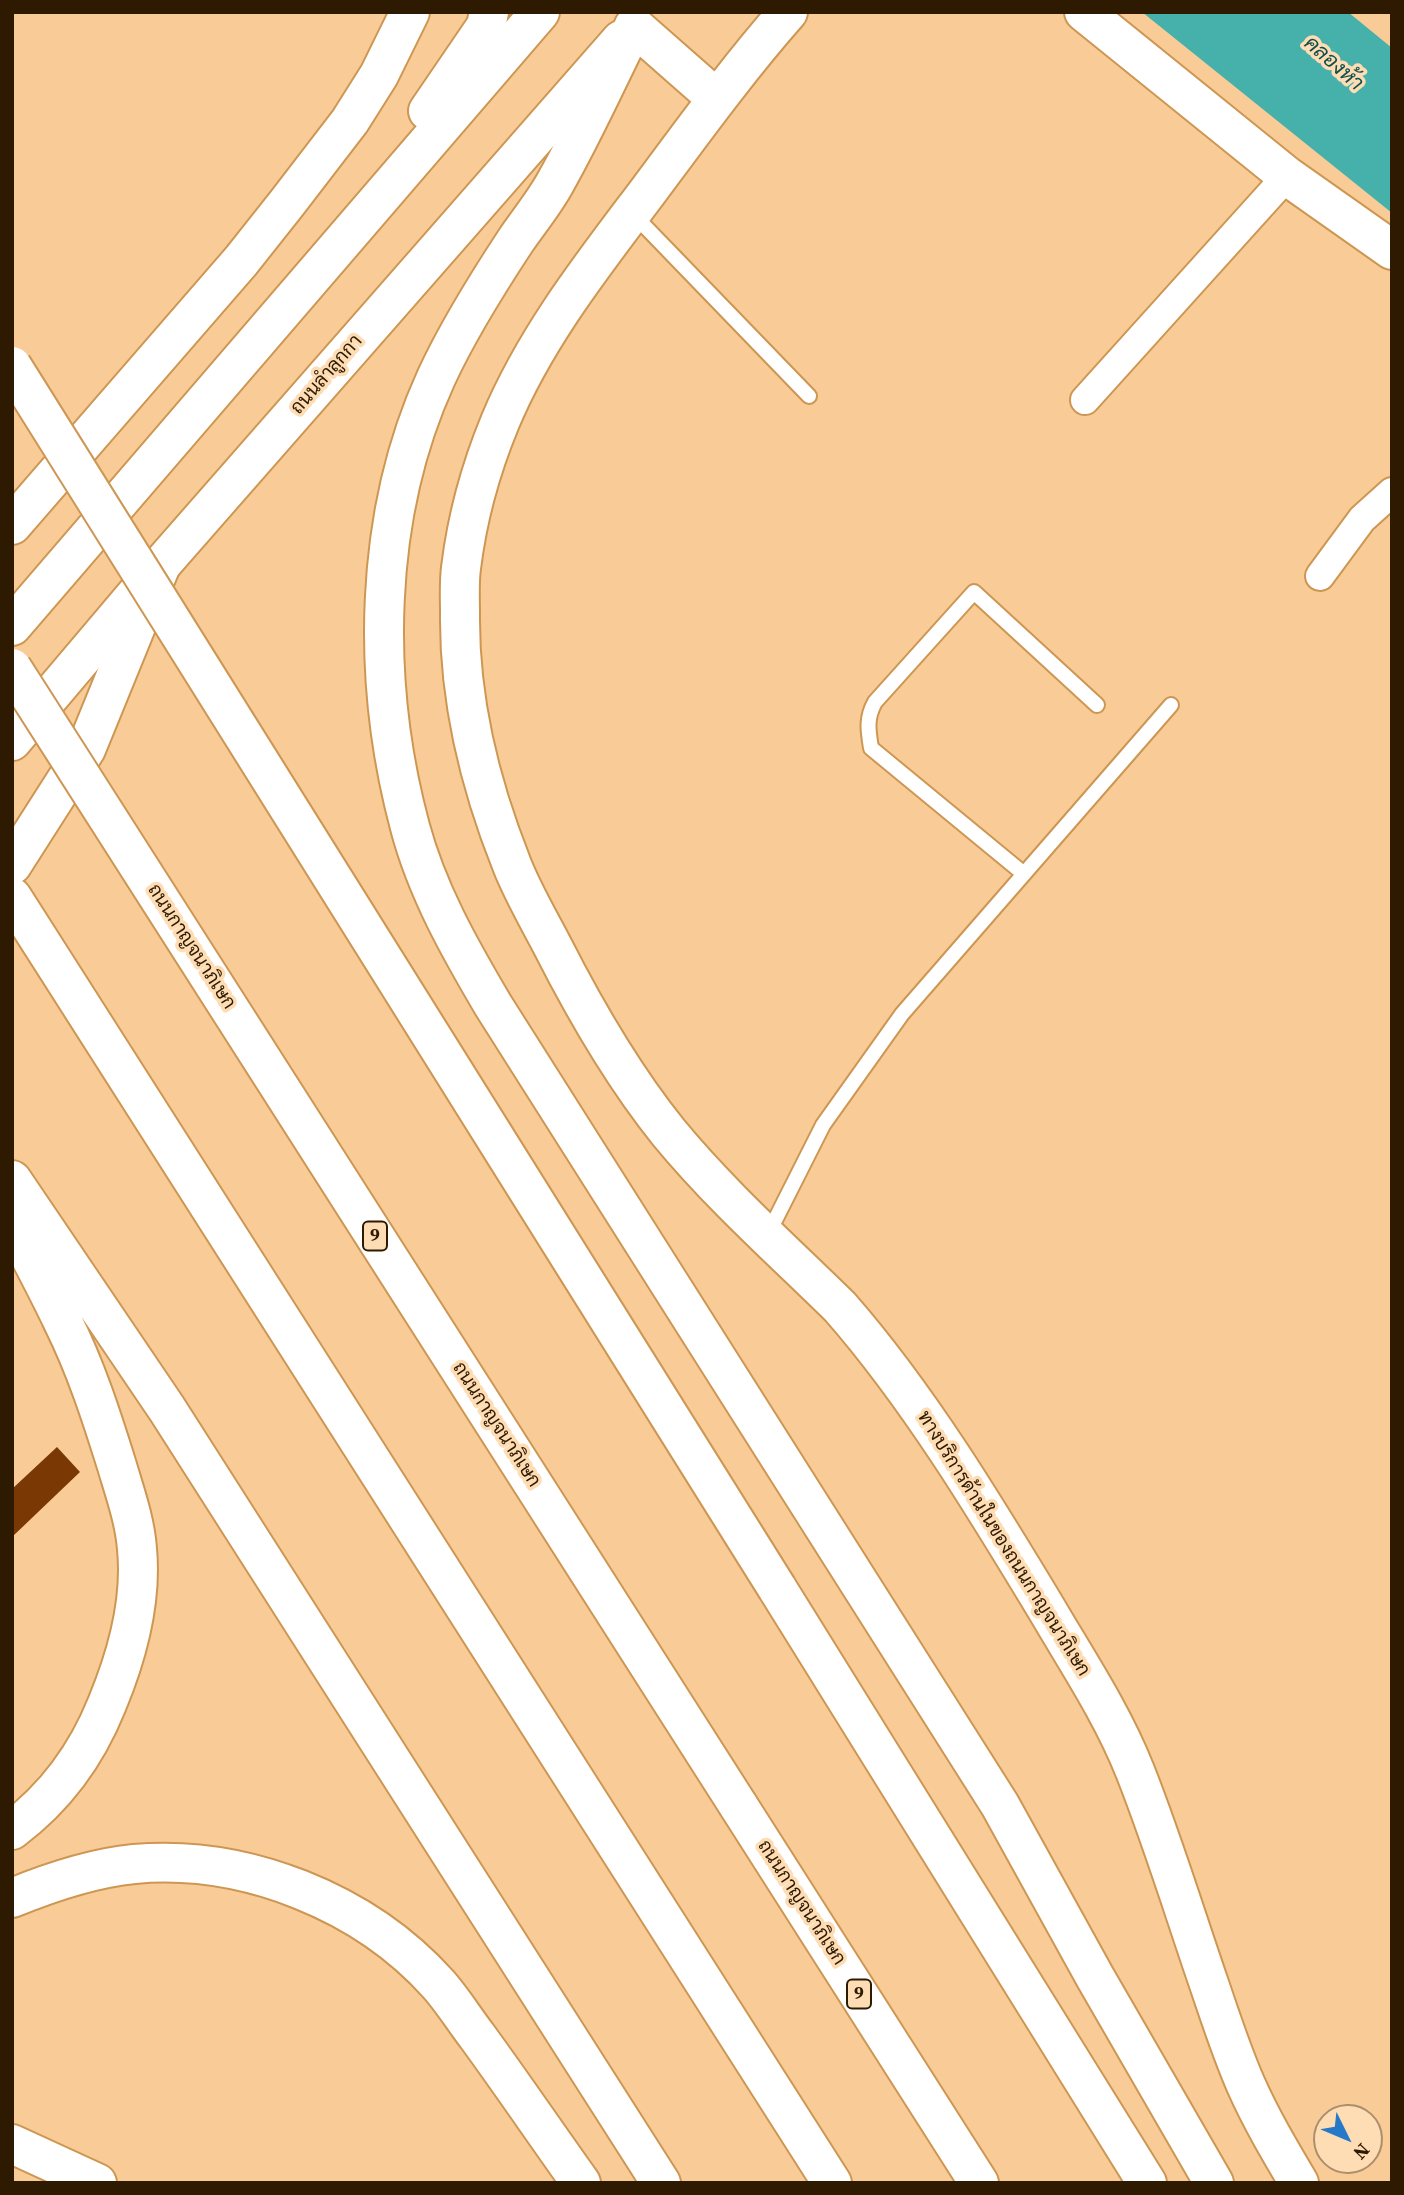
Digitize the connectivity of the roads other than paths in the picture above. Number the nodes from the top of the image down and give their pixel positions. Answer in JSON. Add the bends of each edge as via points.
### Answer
{"nodes":[{"id":1,"x":410,"y":12,"type":"edge"},
{"id":2,"x":489,"y":12,"type":"edge"},
{"id":3,"x":540,"y":12,"type":"edge"},
{"id":4,"x":788,"y":12,"type":"edge"},
{"id":5,"x":1084,"y":12,"type":"edge"},
{"id":6,"x":640,"y":19,"type":"edge"},
{"id":7,"x":717,"y":99,"type":"junction"},
{"id":8,"x":1287,"y":176,"type":"junction"},
{"id":9,"x":395,"y":181,"type":"junction"},
{"id":10,"x":632,"y":213,"type":"junction"},
{"id":11,"x":1392,"y":250,"type":"edge"},
{"id":12,"x":12,"y":366,"type":"edge"},
{"id":13,"x":145,"y":371,"type":"junction"},
{"id":14,"x":809,"y":396,"type":"dead end"},
{"id":15,"x":1085,"y":400,"type":"dead end"},
{"id":16,"x":1392,"y":492,"type":"edge"},
{"id":17,"x":12,"y":525,"type":"edge"},
{"id":18,"x":12,"y":547,"type":"edge"},
{"id":19,"x":160,"y":565,"type":"junction"},
{"id":20,"x":1320,"y":576,"type":"dead end"},
{"id":21,"x":12,"y":626,"type":"edge"},
{"id":22,"x":12,"y":668,"type":"edge"},
{"id":23,"x":1097,"y":705,"type":"dead end"},
{"id":24,"x":1171,"y":705,"type":"dead end"},
{"id":25,"x":12,"y":741,"type":"edge"},
{"id":26,"x":12,"y":865,"type":"edge"},
{"id":27,"x":1024,"y":874,"type":"junction"},
{"id":28,"x":12,"y":897,"type":"edge"},
{"id":29,"x":12,"y":1180,"type":"edge"},
{"id":30,"x":12,"y":1222,"type":"edge"},
{"id":31,"x":768,"y":1235,"type":"junction"},
{"id":32,"x":12,"y":1830,"type":"edge"},
{"id":33,"x":12,"y":1898,"type":"edge"},
{"id":34,"x":12,"y":2144,"type":"edge"},
{"id":35,"x":97,"y":2183,"type":"edge"},
{"id":36,"x":581,"y":2183,"type":"edge"},
{"id":37,"x":661,"y":2183,"type":"edge"},
{"id":38,"x":832,"y":2183,"type":"edge"},
{"id":39,"x":979,"y":2183,"type":"edge"},
{"id":40,"x":1147,"y":2183,"type":"edge"},
{"id":41,"x":1214,"y":2183,"type":"edge"},
{"id":42,"x":1299,"y":2183,"type":"edge"}],
"edges":[{"from":1,"to":13,"type":"main road","via":[[351,121],[241,261]]},
{"from":2,"to":9,"type":"main road","via":[[486,26],[404,148]]},
{"from":3,"to":9,"type":"main road"},
{"from":4,"to":7,"type":"main road","name":"ทางบริการด้านในของถนนกาญจนาภิเษก"},
{"from":5,"to":8,"type":"main road"},
{"from":6,"to":7,"type":"main road"},
{"from":6,"to":19,"type":"main road","name":"ถนนลำลูกกา"},
{"from":6,"to":41,"type":"main road","via":[[554,185],[458,335],[435,380],[411,446],[387,576],[386,673],[392,740],[410,827],[458,947],[1000,1805]]},
{"from":7,"to":10,"type":"main road","name":"ทางบริการด้านในของถนนกาญจนาภิเษก"},
{"from":8,"to":11,"type":"main road"},
{"from":8,"to":15,"type":"street"},
{"from":9,"to":21,"type":"main road"},
{"from":10,"to":14,"type":"lane"},
{"from":10,"to":31,"type":"main road","name":"ทางบริการด้านในของถนนกาญจนาภิเษก","via":[[552,324],[500,421],[485,463],[461,570],[464,692],[482,783],[513,869],[581,1002],[667,1130]]},
{"from":12,"to":40,"type":"main road","bridge":true},
{"from":13,"to":17,"type":"main road"},
{"from":13,"to":18,"type":"main road"},
{"from":16,"to":20,"type":"street","via":[[1362,519]]},
{"from":19,"to":25,"type":"main road","name":"ถนนลำลูกกา"},
{"from":19,"to":26,"type":"main road","via":[[86,749]]},
{"from":22,"to":39,"type":"main road","name":"ถนนกาญจนาภิเษก","number":"9","bridge":true},
{"from":23,"to":27,"type":"lane","via":[[974,592],[870,712],[871,748]]},
{"from":24,"to":27,"type":"lane"},
{"from":27,"to":31,"type":"lane","via":[[902,1014],[823,1125]]},
{"from":28,"to":38,"type":"main road"},
{"from":29,"to":37,"type":"main road","via":[[167,1409]]},
{"from":30,"to":32,"type":"main road","via":[[64,1323],[107,1433],[130,1508],[137,1549],[137,1591],[115,1687],[100,1723],[55,1791]]},
{"from":31,"to":42,"type":"main road","name":"ทางบริการด้านในของถนนกาญจนาภิเษก","via":[[840,1307],[894,1375],[985,1508],[1098,1696],[1135,1769],[1241,2074]]},
{"from":33,"to":36,"type":"main road","via":[[99,1870],[162,1863],[257,1876],[305,1891],[351,1913],[439,1985]]},
{"from":34,"to":35,"type":"main road"}]}
